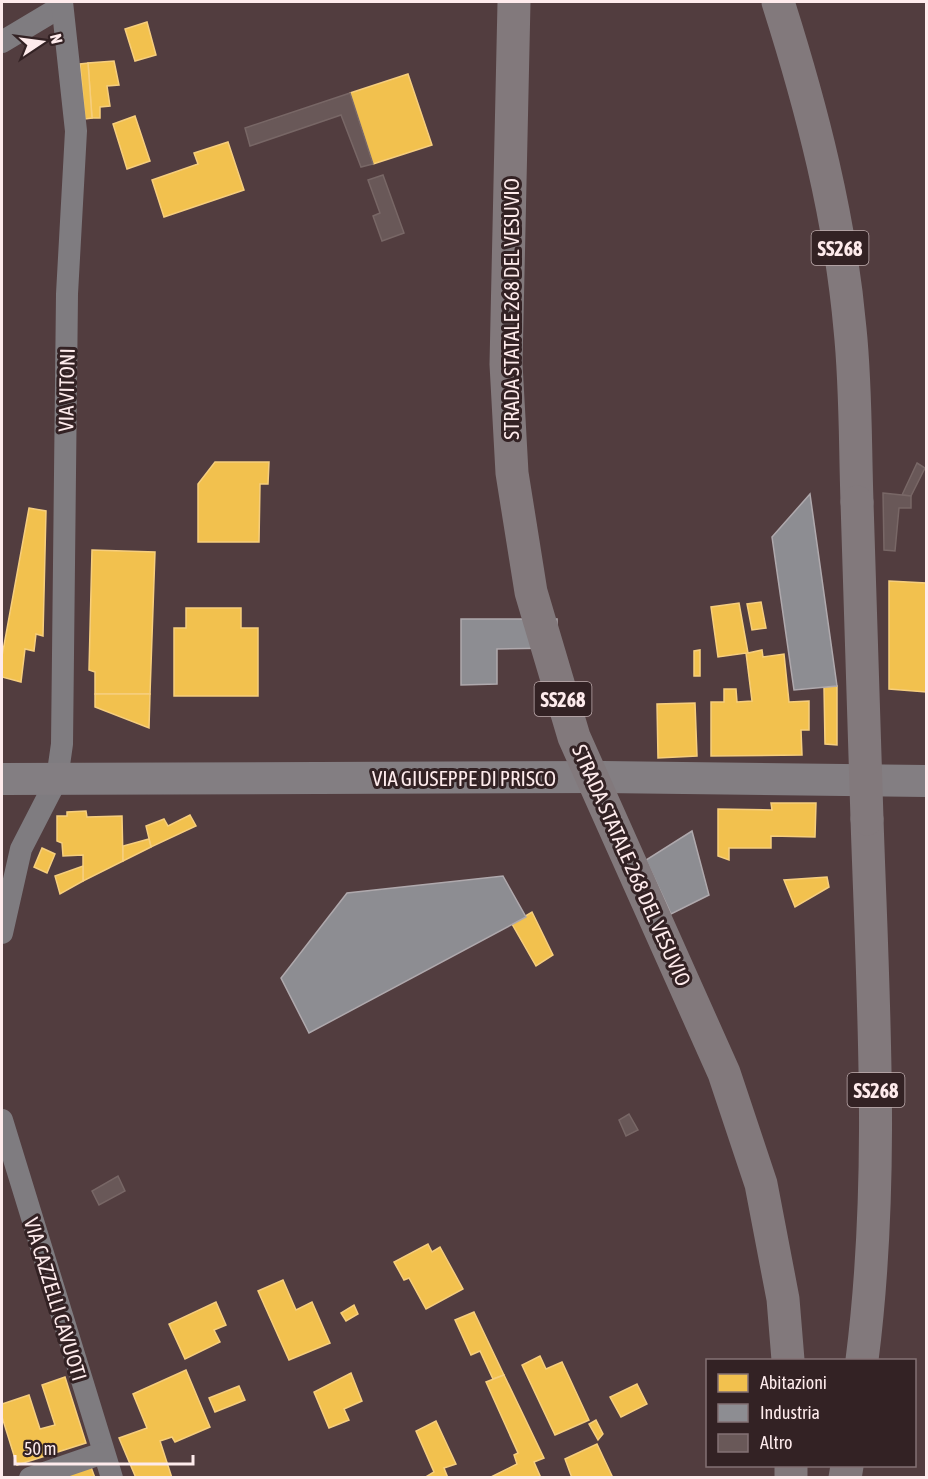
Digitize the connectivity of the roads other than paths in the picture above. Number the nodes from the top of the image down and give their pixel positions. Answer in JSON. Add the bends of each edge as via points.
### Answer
{"nodes":[{"id":1,"x":514,"y":2,"type":"edge"},
{"id":2,"x":778,"y":2,"type":"edge"},
{"id":3,"x":62,"y":4,"type":"edge"},
{"id":4,"x":2,"y":42,"type":"edge"},
{"id":5,"x":57,"y":778,"type":"junction"},
{"id":6,"x":2,"y":779,"type":"edge"},
{"id":7,"x":927,"y":781,"type":"edge"},
{"id":8,"x":2,"y":933,"type":"edge"},
{"id":9,"x":2,"y":1120,"type":"edge"},
{"id":10,"x":788,"y":1359,"type":"edge"},
{"id":11,"x":862,"y":1359,"type":"edge"},
{"id":12,"x":103,"y":1453,"type":"junction"},
{"id":13,"x":30,"y":1478,"type":"edge"},
{"id":14,"x":112,"y":1478,"type":"edge"}],
"edges":[{"from":1,"to":10,"type":"highway","name":"STRADA STATALE 268 DEL VESUVIO","number":"SS268","bridge":true,"via":[[506,364],[512,473],[531,592],[574,737],[724,1072],[760,1184],[783,1299]]},
{"from":2,"to":11,"type":"highway","number":"SS268","bridge":true,"via":[[807,93],[826,173],[850,330],[876,1153],[874,1245]]},
{"from":3,"to":4,"type":"street"},
{"from":3,"to":5,"type":"street","name":"VIA VITONI","via":[[76,131],[67,294],[62,744]]},
{"from":5,"to":6,"type":"main road","name":"VIA GIUSEPPE DI PRISCO"},
{"from":5,"to":7,"type":"main road","name":"VIA GIUSEPPE DI PRISCO"},
{"from":5,"to":8,"type":"street","via":[[21,849]]},
{"from":9,"to":12,"type":"street","name":"VIA CAZZELLI CAVUOTI"},
{"from":12,"to":13,"type":"street"},
{"from":12,"to":14,"type":"street","name":"VIA CAZZELLI CAVUOTI"}]}
